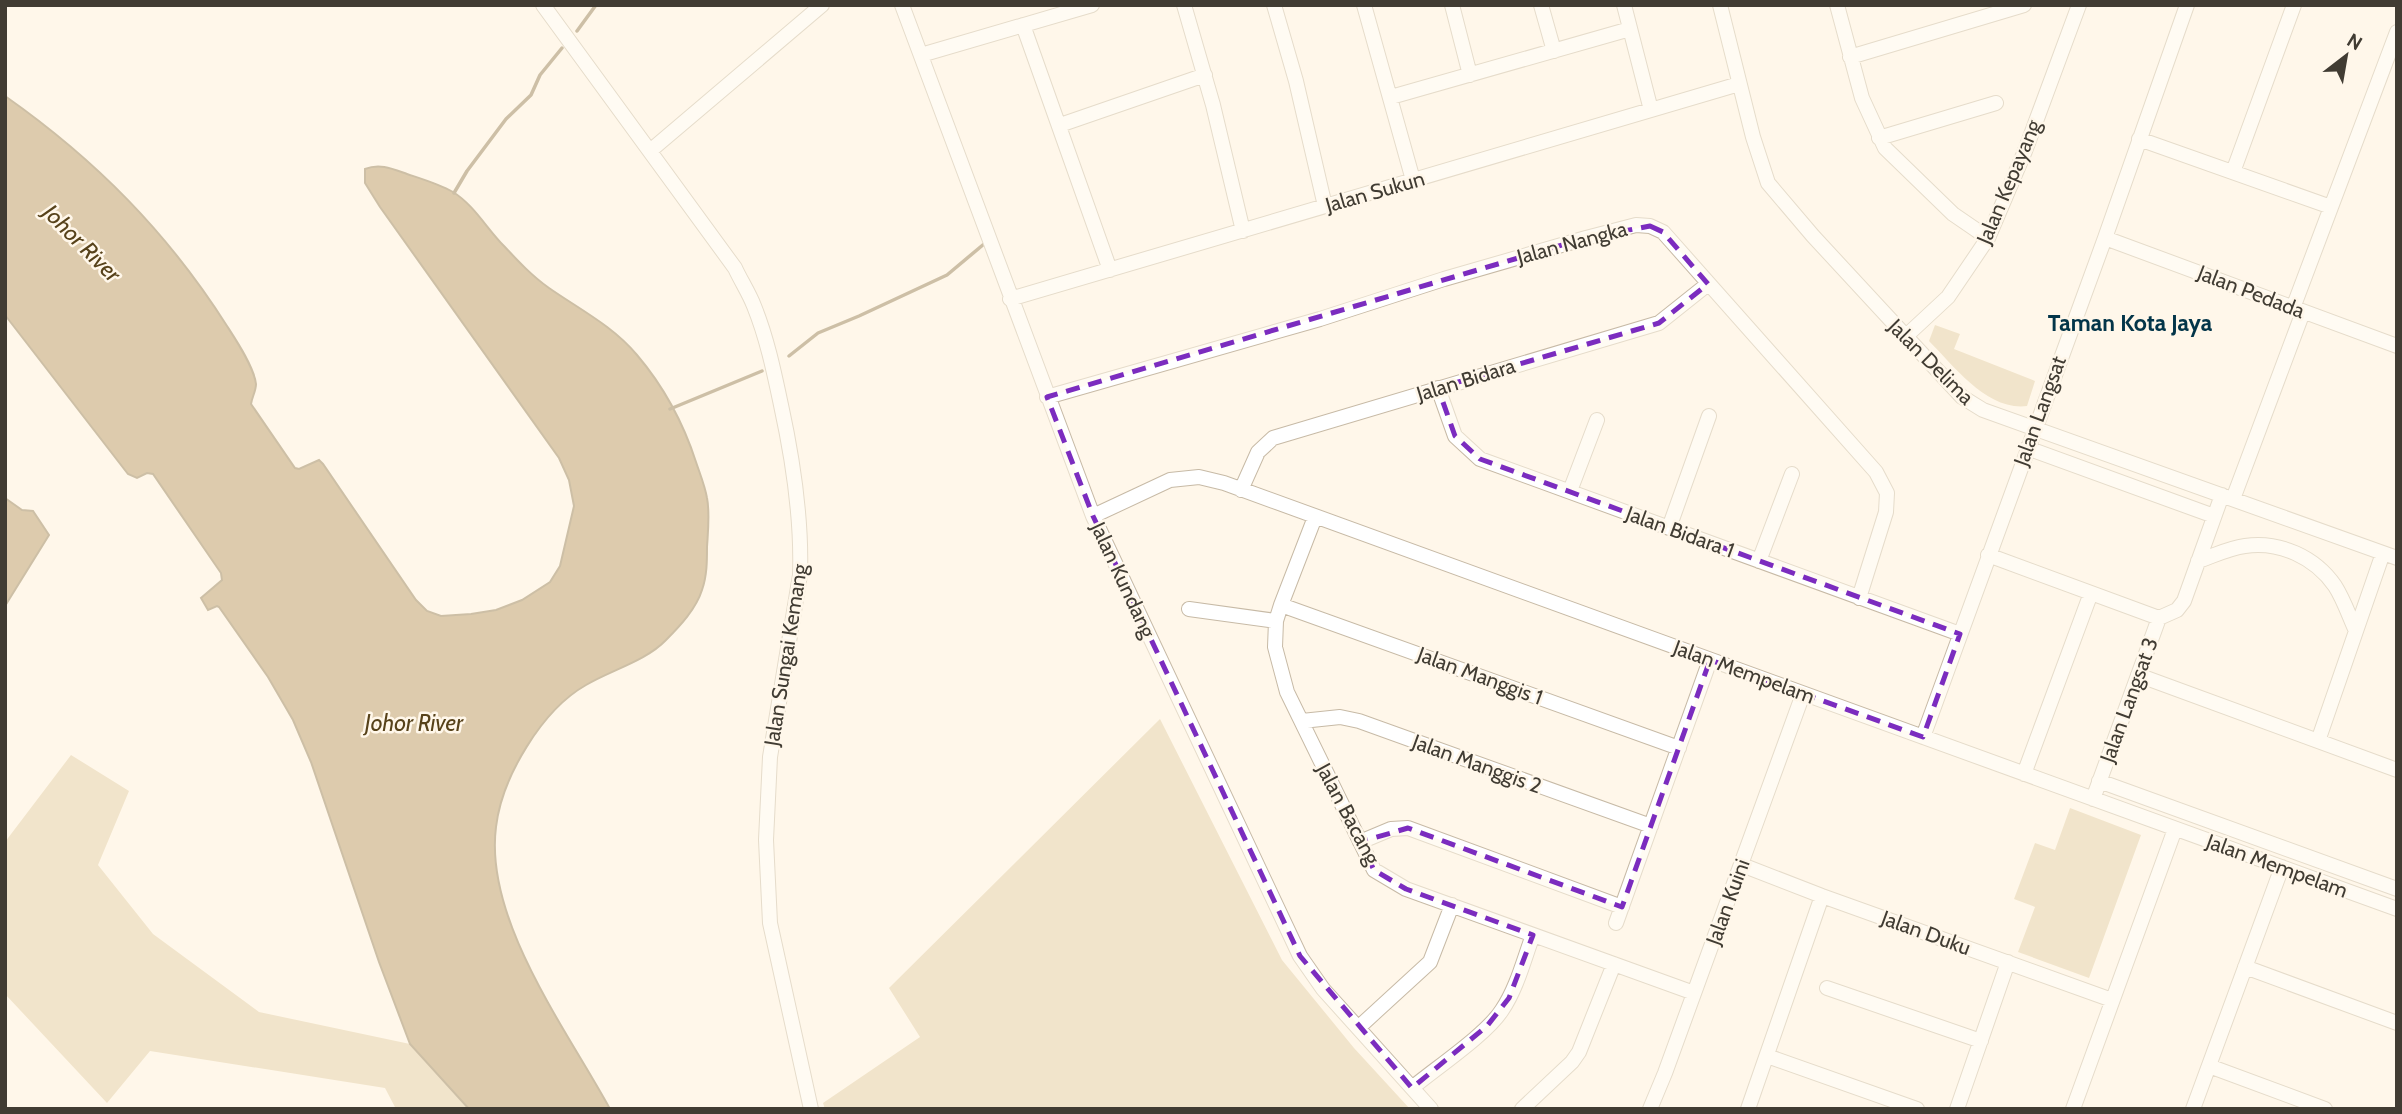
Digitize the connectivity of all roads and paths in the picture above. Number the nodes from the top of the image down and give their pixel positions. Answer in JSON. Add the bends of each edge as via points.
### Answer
{"nodes":[{"id":1,"x":543,"y":5,"type":"edge"},
{"id":2,"x":822,"y":5,"type":"edge"},
{"id":3,"x":902,"y":5,"type":"edge"},
{"id":4,"x":1092,"y":5,"type":"edge"},
{"id":5,"x":1184,"y":5,"type":"edge"},
{"id":6,"x":1274,"y":5,"type":"edge"},
{"id":7,"x":1364,"y":5,"type":"edge"},
{"id":8,"x":1452,"y":5,"type":"edge"},
{"id":9,"x":1541,"y":5,"type":"edge"},
{"id":10,"x":1623,"y":5,"type":"edge"},
{"id":11,"x":1720,"y":5,"type":"edge"},
{"id":12,"x":1837,"y":5,"type":"edge"},
{"id":13,"x":2024,"y":5,"type":"edge"},
{"id":14,"x":2078,"y":5,"type":"edge"},
{"id":15,"x":2187,"y":5,"type":"edge"},
{"id":16,"x":2294,"y":5,"type":"edge"},
{"id":17,"x":1023,"y":25,"type":"junction"},
{"id":18,"x":1630,"y":29,"type":"junction"},
{"id":19,"x":2397,"y":32,"type":"edge"},
{"id":20,"x":1554,"y":51,"type":"junction"},
{"id":21,"x":920,"y":55,"type":"junction"},
{"id":22,"x":1850,"y":57,"type":"junction"},
{"id":23,"x":1205,"y":75,"type":"junction"},
{"id":24,"x":1470,"y":75,"type":"junction"},
{"id":25,"x":1739,"y":84,"type":"junction"},
{"id":26,"x":1391,"y":97,"type":"junction"},
{"id":27,"x":1996,"y":103,"type":"dead end"},
{"id":28,"x":1651,"y":110,"type":"junction"},
{"id":29,"x":1059,"y":125,"type":"junction"},
{"id":30,"x":1879,"y":138,"type":"junction"},
{"id":31,"x":2139,"y":139,"type":"junction"},
{"id":32,"x":650,"y":151,"type":"junction"},
{"id":33,"x":2232,"y":172,"type":"junction"},
{"id":34,"x":1413,"y":180,"type":"junction"},
{"id":35,"x":1325,"y":206,"type":"junction"},
{"id":36,"x":2331,"y":207,"type":"junction"},
{"id":37,"x":1243,"y":231,"type":"junction"},
{"id":38,"x":1988,"y":238,"type":"junction"},
{"id":39,"x":2105,"y":238,"type":"junction"},
{"id":40,"x":1110,"y":270,"type":"junction"},
{"id":41,"x":1709,"y":284,"type":"junction"},
{"id":42,"x":1010,"y":299,"type":"junction"},
{"id":43,"x":2298,"y":310,"type":"junction"},
{"id":44,"x":1905,"y":337,"type":"junction"},
{"id":45,"x":2397,"y":346,"type":"edge"},
{"id":46,"x":1438,"y":388,"type":"junction"},
{"id":47,"x":1047,"y":397,"type":"junction"},
{"id":48,"x":1709,"y":416,"type":"dead end"},
{"id":49,"x":1597,"y":420,"type":"dead end"},
{"id":50,"x":2034,"y":428,"type":"junction"},
{"id":51,"x":2027,"y":448,"type":"junction"},
{"id":52,"x":1792,"y":474,"type":"dead end"},
{"id":53,"x":1241,"y":490,"type":"junction"},
{"id":54,"x":1570,"y":491,"type":"junction"},
{"id":55,"x":2227,"y":497,"type":"junction"},
{"id":56,"x":1093,"y":516,"type":"junction"},
{"id":57,"x":2214,"y":516,"type":"junction"},
{"id":58,"x":1315,"y":517,"type":"junction"},
{"id":59,"x":1669,"y":528,"type":"junction"},
{"id":60,"x":1989,"y":555,"type":"junction"},
{"id":61,"x":2390,"y":556,"type":"edge"},
{"id":62,"x":1759,"y":561,"type":"junction"},
{"id":63,"x":2198,"y":561,"type":"junction"},
{"id":64,"x":2091,"y":593,"type":"junction"},
{"id":65,"x":1859,"y":597,"type":"junction"},
{"id":66,"x":1281,"y":605,"type":"junction"},
{"id":67,"x":1189,"y":609,"type":"dead end"},
{"id":68,"x":2159,"y":618,"type":"junction"},
{"id":69,"x":1276,"y":621,"type":"junction"},
{"id":70,"x":2356,"y":631,"type":"junction"},
{"id":71,"x":1960,"y":634,"type":"junction"},
{"id":72,"x":1710,"y":660,"type":"junction"},
{"id":73,"x":2138,"y":675,"type":"junction"},
{"id":74,"x":1803,"y":694,"type":"junction"},
{"id":75,"x":1302,"y":721,"type":"junction"},
{"id":76,"x":1923,"y":737,"type":"junction"},
{"id":77,"x":2318,"y":741,"type":"junction"},
{"id":78,"x":1679,"y":748,"type":"junction"},
{"id":79,"x":2397,"y":770,"type":"edge"},
{"id":80,"x":2024,"y":774,"type":"junction"},
{"id":81,"x":2099,"y":781,"type":"junction"},
{"id":82,"x":2093,"y":799,"type":"junction"},
{"id":83,"x":1651,"y":826,"type":"junction"},
{"id":84,"x":2175,"y":829,"type":"junction"},
{"id":85,"x":1360,"y":842,"type":"junction"},
{"id":86,"x":1742,"y":864,"type":"junction"},
{"id":87,"x":2282,"y":867,"type":"junction"},
{"id":88,"x":2397,"y":889,"type":"edge"},
{"id":89,"x":1822,"y":896,"type":"junction"},
{"id":90,"x":1452,"y":905,"type":"junction"},
{"id":91,"x":1622,"y":907,"type":"junction"},
{"id":92,"x":2397,"y":909,"type":"edge"},
{"id":93,"x":1616,"y":923,"type":"dead end"},
{"id":94,"x":1533,"y":934,"type":"junction"},
{"id":95,"x":2008,"y":962,"type":"junction"},
{"id":96,"x":1614,"y":964,"type":"junction"},
{"id":97,"x":2245,"y":967,"type":"junction"},
{"id":98,"x":1827,"y":988,"type":"dead end"},
{"id":99,"x":1694,"y":993,"type":"junction"},
{"id":100,"x":2112,"y":1000,"type":"junction"},
{"id":101,"x":2397,"y":1023,"type":"edge"},
{"id":102,"x":1358,"y":1028,"type":"junction"},
{"id":103,"x":1980,"y":1041,"type":"junction"},
{"id":104,"x":1767,"y":1056,"type":"junction"},
{"id":105,"x":2209,"y":1066,"type":"junction"},
{"id":106,"x":1412,"y":1088,"type":"junction"},
{"id":107,"x":811,"y":1109,"type":"edge"},
{"id":108,"x":1431,"y":1109,"type":"edge"},
{"id":109,"x":1522,"y":1109,"type":"edge"},
{"id":110,"x":1650,"y":1109,"type":"edge"},
{"id":111,"x":1748,"y":1109,"type":"edge"},
{"id":112,"x":1916,"y":1109,"type":"edge"},
{"id":113,"x":1957,"y":1109,"type":"edge"},
{"id":114,"x":2073,"y":1109,"type":"edge"},
{"id":115,"x":2193,"y":1109,"type":"edge"},
{"id":116,"x":2325,"y":1109,"type":"edge"}],
"edges":[{"from":1,"to":32,"type":"street","name":"Jalan Sungai Kemang"},
{"from":2,"to":32,"type":"street"},
{"from":3,"to":21,"type":"street","name":"Jalan Kundang"},
{"from":4,"to":17,"type":"street"},
{"from":5,"to":23,"type":"street"},
{"from":6,"to":35,"type":"street"},
{"from":7,"to":26,"type":"street"},
{"from":8,"to":24,"type":"street"},
{"from":9,"to":20,"type":"street"},
{"from":10,"to":18,"type":"street"},
{"from":11,"to":25,"type":"street","name":"Jalan Delima"},
{"from":12,"to":22,"type":"street"},
{"from":13,"to":22,"type":"street"},
{"from":14,"to":38,"type":"street","name":"Jalan Kepayang"},
{"from":15,"to":31,"type":"street","name":"Jalan Langsat"},
{"from":16,"to":33,"type":"street"},
{"from":17,"to":21,"type":"street"},
{"from":17,"to":29,"type":"street"},
{"from":18,"to":20,"type":"street"},
{"from":18,"to":28,"type":"street"},
{"from":19,"to":36,"type":"street","name":"Jalan Langsat 3"},
{"from":20,"to":24,"type":"street"},
{"from":21,"to":42,"type":"street","name":"Jalan Kundang"},
{"from":22,"to":30,"type":"street"},
{"from":23,"to":29,"type":"street"},
{"from":23,"to":37,"type":"street"},
{"from":24,"to":26,"type":"street"},
{"from":25,"to":28,"type":"street","name":"Jalan Sukun"},
{"from":25,"to":44,"type":"street","name":"Jalan Delima","via":[[1768,183]]},
{"from":26,"to":34,"type":"street"},
{"from":27,"to":30,"type":"street"},
{"from":28,"to":34,"type":"street","name":"Jalan Sukun"},
{"from":29,"to":40,"type":"street"},
{"from":30,"to":38,"type":"street","via":[[1945,207]]},
{"from":31,"to":33,"type":"street"},
{"from":31,"to":39,"type":"street","name":"Jalan Langsat"},
{"from":32,"to":107,"type":"street","name":"Jalan Sungai Kemang","via":[[735,268],[754,306],[766,338],[791,454],[800,575],[771,757],[766,839],[769,923]]},
{"from":33,"to":36,"type":"street"},
{"from":34,"to":35,"type":"street","name":"Jalan Sukun"},
{"from":35,"to":37,"type":"street","name":"Jalan Sukun"},
{"from":36,"to":43,"type":"street","name":"Jalan Langsat 3"},
{"from":37,"to":40,"type":"street","name":"Jalan Sukun"},
{"from":38,"to":44,"type":"street","name":"Jalan Kepayang","via":[[1948,297]]},
{"from":39,"to":43,"type":"street","name":"Jalan Pedada"},
{"from":39,"to":50,"type":"street","name":"Jalan Langsat"},
{"from":40,"to":42,"type":"street","name":"Jalan Sukun"},
{"from":41,"to":46,"type":"street","name":"Jalan Bidara","via":[[1659,323]]},
{"from":41,"to":47,"type":"street","name":"Jalan Nangka","via":[[1663,232],[1636,225]]},
{"from":41,"to":65,"type":"street","name":"Jalan Nangka","via":[[1876,472],[1887,493],[1886,512]]},
{"from":42,"to":47,"type":"street","name":"Jalan Kundang"},
{"from":43,"to":45,"type":"street","name":"Jalan Pedada"},
{"from":43,"to":55,"type":"street","name":"Jalan Langsat 3"},
{"from":44,"to":50,"type":"street","name":"Jalan Delima","via":[[1972,405]]},
{"from":46,"to":53,"type":"street","name":"Jalan Bidara","via":[[1273,438],[1258,452]]},
{"from":46,"to":54,"type":"street","name":"Jalan Bidara 1","via":[[1455,436],[1480,458]]},
{"from":47,"to":56,"type":"street","name":"Jalan Kundang"},
{"from":48,"to":59,"type":"street"},
{"from":49,"to":54,"type":"street"},
{"from":50,"to":51,"type":"street","name":"Jalan Langsat"},
{"from":50,"to":55,"type":"street","name":"Jalan Delima"},
{"from":51,"to":57,"type":"street"},
{"from":51,"to":60,"type":"street","name":"Jalan Langsat"},
{"from":52,"to":62,"type":"street"},
{"from":53,"to":56,"type":"street","name":"Jalan Mempelam","via":[[1199,477],[1170,480]]},
{"from":53,"to":58,"type":"street","name":"Jalan Mempelam"},
{"from":54,"to":59,"type":"street","name":"Jalan Bidara 1"},
{"from":55,"to":57,"type":"street","name":"Jalan Langsat 3"},
{"from":55,"to":61,"type":"street","name":"Jalan Delima"},
{"from":56,"to":102,"type":"street","name":"Jalan Kundang","via":[[1300,956]]},
{"from":57,"to":63,"type":"street","name":"Jalan Langsat 3"},
{"from":58,"to":66,"type":"street","name":"Jalan Bacang"},
{"from":58,"to":72,"type":"street","name":"Jalan Mempelam"},
{"from":59,"to":62,"type":"street","name":"Jalan Bidara 1"},
{"from":60,"to":64,"type":"street"},
{"from":60,"to":71,"type":"street","name":"Jalan Langsat"},
{"from":61,"to":70,"type":"street"},
{"from":62,"to":65,"type":"street","name":"Jalan Bidara 1"},
{"from":63,"to":68,"type":"street","name":"Jalan Langsat 3","via":[[2184,601],[2177,610]]},
{"from":63,"to":70,"type":"street","via":[[2244,546],[2294,552],[2321,569],[2334,585]]},
{"from":64,"to":68,"type":"street"},
{"from":64,"to":80,"type":"street"},
{"from":65,"to":71,"type":"street","name":"Jalan Bidara 1"},
{"from":66,"to":69,"type":"street","name":"Jalan Bacang"},
{"from":66,"to":78,"type":"street","name":"Jalan Manggis 1"},
{"from":67,"to":69,"type":"street"},
{"from":68,"to":73,"type":"street","name":"Jalan Langsat 3"},
{"from":69,"to":75,"type":"street","name":"Jalan Bacang","via":[[1275,647],[1287,692]]},
{"from":70,"to":77,"type":"street"},
{"from":71,"to":76,"type":"street","name":"Jalan Langsat"},
{"from":72,"to":74,"type":"street","name":"Jalan Mempelam"},
{"from":72,"to":78,"type":"street"},
{"from":73,"to":77,"type":"street"},
{"from":73,"to":81,"type":"street","name":"Jalan Langsat 3"},
{"from":74,"to":76,"type":"street","name":"Jalan Mempelam"},
{"from":74,"to":86,"type":"street","name":"Jalan Kuini"},
{"from":75,"to":83,"type":"street","name":"Jalan Manggis 2","via":[[1340,717],[1359,721]]},
{"from":75,"to":85,"type":"street","name":"Jalan Bacang"},
{"from":76,"to":80,"type":"street","name":"Jalan Mempelam"},
{"from":77,"to":79,"type":"street"},
{"from":78,"to":83,"type":"street"},
{"from":80,"to":82,"type":"street","name":"Jalan Mempelam"},
{"from":81,"to":82,"type":"street","name":"Jalan Langsat 3"},
{"from":81,"to":88,"type":"street","name":"Jalan Mempelam"},
{"from":82,"to":84,"type":"street","name":"Jalan Mempelam"},
{"from":83,"to":91,"type":"street"},
{"from":84,"to":87,"type":"street","name":"Jalan Mempelam"},
{"from":84,"to":100,"type":"street"},
{"from":85,"to":90,"type":"street","name":"Jalan Bacang","via":[[1374,870],[1406,889]]},
{"from":85,"to":91,"type":"street","via":[[1391,829],[1417,830]]},
{"from":86,"to":89,"type":"street","name":"Jalan Duku"},
{"from":86,"to":99,"type":"street","name":"Jalan Kuini"},
{"from":87,"to":92,"type":"street","name":"Jalan Mempelam"},
{"from":87,"to":97,"type":"street"},
{"from":89,"to":95,"type":"street","name":"Jalan Duku"},
{"from":89,"to":104,"type":"street"},
{"from":90,"to":94,"type":"street","name":"Jalan Bacang"},
{"from":90,"to":102,"type":"street","via":[[1430,962]]},
{"from":91,"to":93,"type":"street"},
{"from":94,"to":96,"type":"street","name":"Jalan Bacang"},
{"from":94,"to":106,"type":"street","via":[[1501,1012]]},
{"from":95,"to":100,"type":"street","name":"Jalan Duku"},
{"from":95,"to":103,"type":"street"},
{"from":96,"to":99,"type":"street","name":"Jalan Bacang"},
{"from":96,"to":109,"type":"street","via":[[1579,1052]]},
{"from":97,"to":101,"type":"street"},
{"from":97,"to":105,"type":"street"},
{"from":98,"to":103,"type":"street"},
{"from":99,"to":110,"type":"street","name":"Jalan Kuini"},
{"from":100,"to":114,"type":"street"},
{"from":102,"to":106,"type":"street","name":"Jalan Kundang"},
{"from":103,"to":113,"type":"street"},
{"from":104,"to":111,"type":"street"},
{"from":104,"to":112,"type":"street"},
{"from":105,"to":115,"type":"street"},
{"from":105,"to":116,"type":"street"},
{"from":106,"to":108,"type":"street","name":"Jalan Kundang"}]}
